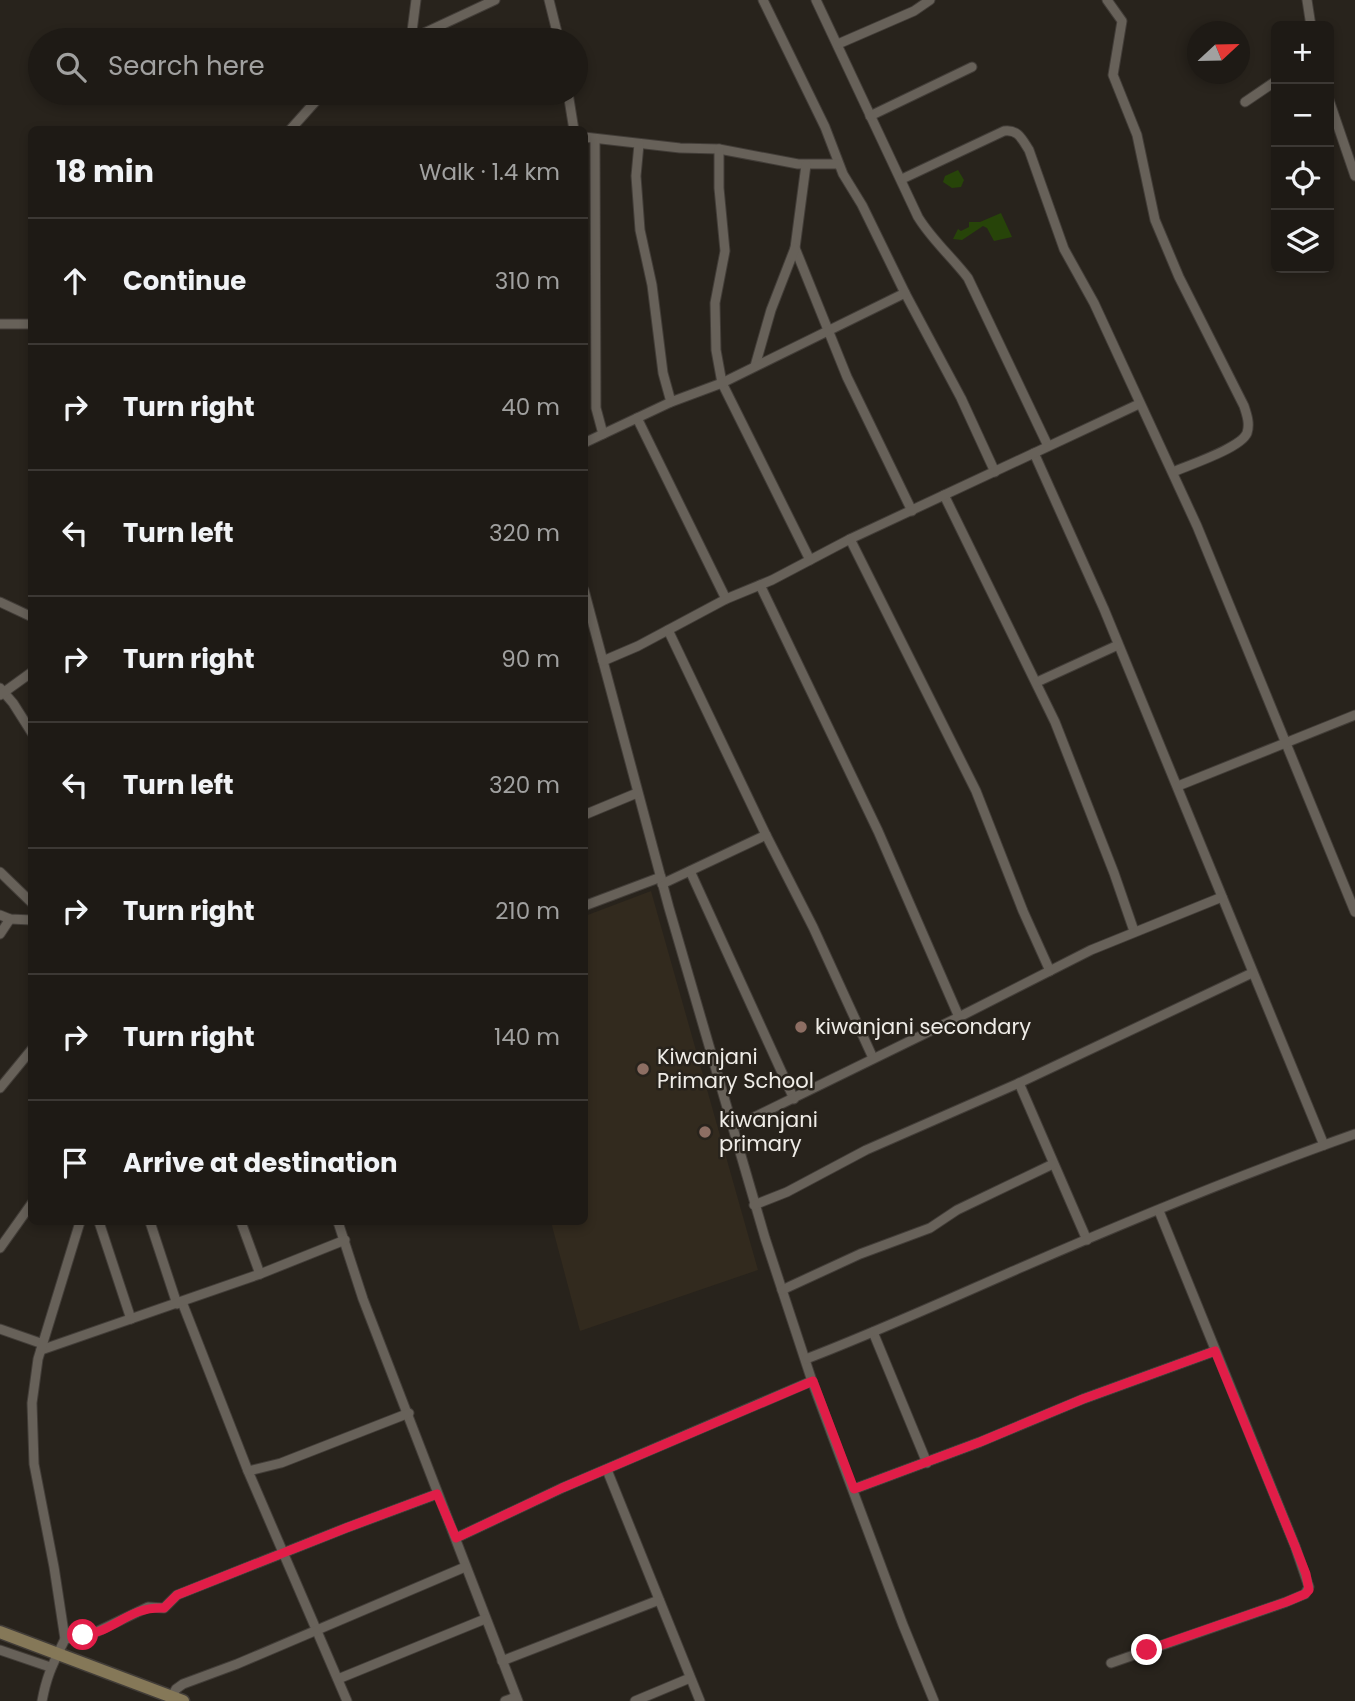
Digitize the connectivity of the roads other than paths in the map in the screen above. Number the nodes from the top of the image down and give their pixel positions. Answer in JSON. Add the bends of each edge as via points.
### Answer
{"nodes":[{"id":1,"x":416,"y":0,"type":"edge"},
{"id":2,"x":549,"y":0,"type":"edge"},
{"id":3,"x":764,"y":0,"type":"edge"},
{"id":4,"x":817,"y":0,"type":"edge"},
{"id":5,"x":930,"y":0,"type":"edge"},
{"id":6,"x":1107,"y":0,"type":"edge"},
{"id":7,"x":1307,"y":0,"type":"edge"},
{"id":8,"x":491,"y":1,"type":"edge"},
{"id":9,"x":1310,"y":21,"type":"edge"},
{"id":10,"x":412,"y":28,"type":"edge"},
{"id":11,"x":435,"y":28,"type":"edge"},
{"id":12,"x":556,"y":28,"type":"edge"},
{"id":13,"x":838,"y":44,"type":"junction"},
{"id":14,"x":972,"y":67,"type":"dead end"},
{"id":15,"x":1272,"y":84,"type":"edge"},
{"id":16,"x":1245,"y":102,"type":"dead end"},
{"id":17,"x":312,"y":105,"type":"edge"},
{"id":18,"x":570,"y":105,"type":"edge"},
{"id":19,"x":1334,"y":115,"type":"edge"},
{"id":20,"x":870,"y":116,"type":"junction"},
{"id":21,"x":294,"y":126,"type":"edge"},
{"id":22,"x":573,"y":126,"type":"edge"},
{"id":23,"x":588,"y":138,"type":"edge"},
{"id":24,"x":595,"y":139,"type":"junction"},
{"id":25,"x":639,"y":144,"type":"junction"},
{"id":26,"x":719,"y":149,"type":"junction"},
{"id":27,"x":838,"y":164,"type":"junction"},
{"id":28,"x":806,"y":165,"type":"junction"},
{"id":29,"x":1355,"y":176,"type":"edge"},
{"id":30,"x":902,"y":179,"type":"junction"},
{"id":31,"x":794,"y":248,"type":"junction"},
{"id":32,"x":905,"y":293,"type":"junction"},
{"id":33,"x":0,"y":324,"type":"edge"},
{"id":34,"x":28,"y":324,"type":"edge"},
{"id":35,"x":828,"y":330,"type":"junction"},
{"id":36,"x":755,"y":366,"type":"junction"},
{"id":37,"x":722,"y":383,"type":"junction"},
{"id":38,"x":671,"y":402,"type":"junction"},
{"id":39,"x":1139,"y":404,"type":"junction"},
{"id":40,"x":637,"y":418,"type":"junction"},
{"id":41,"x":603,"y":434,"type":"junction"},
{"id":42,"x":588,"y":441,"type":"edge"},
{"id":43,"x":1048,"y":446,"type":"junction"},
{"id":44,"x":1034,"y":453,"type":"junction"},
{"id":45,"x":995,"y":472,"type":"junction"},
{"id":46,"x":1173,"y":472,"type":"junction"},
{"id":47,"x":944,"y":495,"type":"junction"},
{"id":48,"x":912,"y":511,"type":"junction"},
{"id":49,"x":850,"y":539,"type":"junction"},
{"id":50,"x":810,"y":560,"type":"junction"},
{"id":51,"x":760,"y":585,"type":"junction"},
{"id":52,"x":726,"y":599,"type":"junction"},
{"id":53,"x":0,"y":602,"type":"edge"},
{"id":54,"x":588,"y":605,"type":"edge"},
{"id":55,"x":28,"y":615,"type":"edge"},
{"id":56,"x":668,"y":630,"type":"junction"},
{"id":57,"x":1118,"y":645,"type":"junction"},
{"id":58,"x":603,"y":661,"type":"junction"},
{"id":59,"x":28,"y":674,"type":"edge"},
{"id":60,"x":1037,"y":682,"type":"junction"},
{"id":61,"x":1,"y":692,"type":"edge"},
{"id":62,"x":1355,"y":715,"type":"edge"},
{"id":63,"x":28,"y":728,"type":"edge"},
{"id":64,"x":1285,"y":741,"type":"junction"},
{"id":65,"x":1178,"y":786,"type":"junction"},
{"id":66,"x":637,"y":793,"type":"junction"},
{"id":67,"x":588,"y":813,"type":"edge"},
{"id":68,"x":766,"y":835,"type":"junction"},
{"id":69,"x":0,"y":872,"type":"edge"},
{"id":70,"x":690,"y":872,"type":"junction"},
{"id":71,"x":662,"y":881,"type":"junction"},
{"id":72,"x":1222,"y":897,"type":"junction"},
{"id":73,"x":28,"y":899,"type":"edge"},
{"id":74,"x":588,"y":905,"type":"edge"},
{"id":75,"x":1355,"y":912,"type":"edge"},
{"id":76,"x":0,"y":915,"type":"edge"},
{"id":77,"x":10,"y":919,"type":"junction"},
{"id":78,"x":28,"y":920,"type":"edge"},
{"id":79,"x":1134,"y":931,"type":"junction"},
{"id":80,"x":0,"y":934,"type":"edge"},
{"id":81,"x":1050,"y":971,"type":"junction"},
{"id":82,"x":1252,"y":973,"type":"junction"},
{"id":83,"x":959,"y":1017,"type":"junction"},
{"id":84,"x":28,"y":1054,"type":"edge"},
{"id":85,"x":873,"y":1058,"type":"junction"},
{"id":86,"x":1019,"y":1083,"type":"junction"},
{"id":87,"x":0,"y":1088,"type":"edge"},
{"id":88,"x":794,"y":1099,"type":"junction"},
{"id":89,"x":734,"y":1127,"type":"junction"},
{"id":90,"x":1355,"y":1134,"type":"edge"},
{"id":91,"x":1324,"y":1145,"type":"junction"},
{"id":92,"x":1054,"y":1164,"type":"junction"},
{"id":93,"x":754,"y":1205,"type":"junction"},
{"id":94,"x":28,"y":1209,"type":"edge"},
{"id":95,"x":1159,"y":1211,"type":"junction"},
{"id":96,"x":79,"y":1225,"type":"edge"},
{"id":97,"x":100,"y":1225,"type":"edge"},
{"id":98,"x":151,"y":1225,"type":"edge"},
{"id":99,"x":242,"y":1225,"type":"edge"},
{"id":100,"x":339,"y":1225,"type":"edge"},
{"id":101,"x":345,"y":1240,"type":"junction"},
{"id":102,"x":1087,"y":1240,"type":"junction"},
{"id":103,"x":0,"y":1248,"type":"edge"},
{"id":104,"x":260,"y":1275,"type":"junction"},
{"id":105,"x":782,"y":1290,"type":"junction"},
{"id":106,"x":180,"y":1303,"type":"junction"},
{"id":107,"x":131,"y":1318,"type":"junction"},
{"id":108,"x":0,"y":1329,"type":"edge"},
{"id":109,"x":873,"y":1332,"type":"junction"},
{"id":110,"x":42,"y":1347,"type":"junction"},
{"id":111,"x":1215,"y":1351,"type":"junction"},
{"id":112,"x":806,"y":1359,"type":"junction"},
{"id":113,"x":813,"y":1381,"type":"junction"},
{"id":114,"x":409,"y":1413,"type":"junction"},
{"id":115,"x":927,"y":1463,"type":"junction"},
{"id":116,"x":607,"y":1470,"type":"junction"},
{"id":117,"x":248,"y":1471,"type":"junction"},
{"id":118,"x":854,"y":1489,"type":"junction"},
{"id":119,"x":437,"y":1494,"type":"junction"},
{"id":120,"x":456,"y":1538,"type":"junction"},
{"id":121,"x":285,"y":1553,"type":"junction"},
{"id":122,"x":465,"y":1567,"type":"junction"},
{"id":123,"x":659,"y":1600,"type":"junction"},
{"id":124,"x":485,"y":1619,"type":"junction"},
{"id":125,"x":317,"y":1629,"type":"junction"},
{"id":126,"x":0,"y":1632,"type":"edge"},
{"id":127,"x":65,"y":1639,"type":"junction"},
{"id":128,"x":0,"y":1650,"type":"edge"},
{"id":129,"x":58,"y":1656,"type":"junction"},
{"id":130,"x":502,"y":1661,"type":"junction"},
{"id":131,"x":1111,"y":1663,"type":"dead end"},
{"id":132,"x":50,"y":1667,"type":"junction"},
{"id":133,"x":690,"y":1678,"type":"junction"},
{"id":134,"x":338,"y":1679,"type":"junction"},
{"id":135,"x":167,"y":1698,"type":"edge"},
{"id":136,"x":517,"y":1699,"type":"edge"},
{"id":137,"x":42,"y":1701,"type":"edge"},
{"id":138,"x":347,"y":1701,"type":"edge"},
{"id":139,"x":505,"y":1701,"type":"edge"},
{"id":140,"x":635,"y":1701,"type":"edge"},
{"id":141,"x":700,"y":1701,"type":"edge"},
{"id":142,"x":934,"y":1701,"type":"edge"}],
"edges":[{"from":1,"to":10,"type":"street"},
{"from":2,"to":12,"type":"street"},
{"from":3,"to":27,"type":"street"},
{"from":4,"to":13,"type":"street"},
{"from":5,"to":13,"type":"street"},
{"from":6,"to":46,"type":"street","via":[[1122,21],[1113,75],[1137,135],[1155,220],[1248,420],[1248,430],[1239,442]]},
{"from":7,"to":9,"type":"street"},
{"from":8,"to":11,"type":"street"},
{"from":13,"to":20,"type":"street"},
{"from":14,"to":20,"type":"street"},
{"from":15,"to":16,"type":"street"},
{"from":17,"to":21,"type":"street"},
{"from":18,"to":22,"type":"street"},
{"from":19,"to":29,"type":"street"},
{"from":20,"to":30,"type":"street"},
{"from":23,"to":24,"type":"street"},
{"from":24,"to":25,"type":"street"},
{"from":24,"to":41,"type":"street","via":[[596,408]]},
{"from":25,"to":26,"type":"street"},
{"from":25,"to":38,"type":"street","via":[[640,230]]},
{"from":26,"to":28,"type":"street"},
{"from":26,"to":37,"type":"street","via":[[725,251],[715,303]]},
{"from":27,"to":28,"type":"street"},
{"from":27,"to":32,"type":"street"},
{"from":28,"to":31,"type":"street"},
{"from":30,"to":39,"type":"street","via":[[1004,131],[1021,136],[1064,249]]},
{"from":30,"to":43,"type":"street","via":[[925,228],[956,261],[976,292]]},
{"from":31,"to":35,"type":"street"},
{"from":31,"to":36,"type":"street"},
{"from":32,"to":35,"type":"street"},
{"from":32,"to":45,"type":"street"},
{"from":33,"to":34,"type":"street"},
{"from":35,"to":36,"type":"street"},
{"from":35,"to":48,"type":"street"},
{"from":36,"to":37,"type":"street"},
{"from":37,"to":38,"type":"street"},
{"from":37,"to":50,"type":"street"},
{"from":38,"to":40,"type":"street"},
{"from":39,"to":43,"type":"street"},
{"from":39,"to":46,"type":"street"},
{"from":40,"to":41,"type":"street"},
{"from":40,"to":52,"type":"street"},
{"from":41,"to":42,"type":"street"},
{"from":43,"to":44,"type":"street"},
{"from":44,"to":45,"type":"street"},
{"from":44,"to":57,"type":"street"},
{"from":45,"to":47,"type":"street"},
{"from":46,"to":64,"type":"street"},
{"from":47,"to":48,"type":"street"},
{"from":47,"to":60,"type":"street"},
{"from":48,"to":49,"type":"street"},
{"from":49,"to":50,"type":"street"},
{"from":49,"to":81,"type":"street","via":[[976,791]]},
{"from":50,"to":51,"type":"street"},
{"from":51,"to":52,"type":"street"},
{"from":51,"to":83,"type":"street","via":[[893,863]]},
{"from":52,"to":56,"type":"street"},
{"from":53,"to":55,"type":"street"},
{"from":54,"to":58,"type":"street"},
{"from":56,"to":58,"type":"street"},
{"from":56,"to":68,"type":"street"},
{"from":57,"to":60,"type":"street"},
{"from":57,"to":65,"type":"street"},
{"from":58,"to":66,"type":"street"},
{"from":59,"to":61,"type":"street"},
{"from":60,"to":79,"type":"street"},
{"from":61,"to":63,"type":"street"},
{"from":62,"to":64,"type":"street"},
{"from":64,"to":65,"type":"street"},
{"from":64,"to":75,"type":"street"},
{"from":65,"to":72,"type":"street"},
{"from":66,"to":67,"type":"street"},
{"from":66,"to":71,"type":"street"},
{"from":68,"to":70,"type":"street"},
{"from":68,"to":85,"type":"street"},
{"from":69,"to":73,"type":"street"},
{"from":70,"to":71,"type":"street"},
{"from":70,"to":88,"type":"street"},
{"from":71,"to":74,"type":"street"},
{"from":71,"to":89,"type":"street"},
{"from":72,"to":79,"type":"street"},
{"from":72,"to":82,"type":"street"},
{"from":76,"to":77,"type":"street"},
{"from":77,"to":78,"type":"street"},
{"from":77,"to":80,"type":"street"},
{"from":79,"to":81,"type":"street"},
{"from":81,"to":83,"type":"street"},
{"from":82,"to":86,"type":"street"},
{"from":82,"to":91,"type":"street"},
{"from":83,"to":85,"type":"street"},
{"from":84,"to":87,"type":"street"},
{"from":85,"to":88,"type":"street"},
{"from":86,"to":92,"type":"street"},
{"from":86,"to":93,"type":"street"},
{"from":88,"to":89,"type":"street"},
{"from":89,"to":93,"type":"street"},
{"from":90,"to":91,"type":"street"},
{"from":91,"to":95,"type":"street"},
{"from":92,"to":102,"type":"street"},
{"from":92,"to":105,"type":"street","via":[[957,1210],[930,1228]]},
{"from":93,"to":105,"type":"street"},
{"from":94,"to":103,"type":"street"},
{"from":95,"to":102,"type":"street"},
{"from":95,"to":111,"type":"street"},
{"from":96,"to":110,"type":"street"},
{"from":97,"to":107,"type":"street"},
{"from":98,"to":106,"type":"street"},
{"from":99,"to":104,"type":"street"},
{"from":100,"to":101,"type":"street"},
{"from":101,"to":104,"type":"street"},
{"from":101,"to":114,"type":"street","via":[[363,1299]]},
{"from":102,"to":109,"type":"street"},
{"from":104,"to":106,"type":"street"},
{"from":105,"to":112,"type":"street"},
{"from":106,"to":107,"type":"street"},
{"from":106,"to":117,"type":"street"},
{"from":107,"to":110,"type":"street"},
{"from":108,"to":110,"type":"street"},
{"from":109,"to":112,"type":"street"},
{"from":109,"to":115,"type":"street"},
{"from":110,"to":127,"type":"street","via":[[32,1403],[34,1464]]},
{"from":111,"to":115,"type":"street"},
{"from":111,"to":131,"type":"street","via":[[1309,1590]]},
{"from":112,"to":113,"type":"street"},
{"from":113,"to":116,"type":"street"},
{"from":113,"to":118,"type":"street"},
{"from":114,"to":117,"type":"street","via":[[281,1463]]},
{"from":114,"to":119,"type":"street"},
{"from":115,"to":118,"type":"street"},
{"from":116,"to":120,"type":"street"},
{"from":116,"to":123,"type":"street"},
{"from":117,"to":121,"type":"street"},
{"from":118,"to":142,"type":"street"},
{"from":119,"to":120,"type":"street"},
{"from":119,"to":121,"type":"street"},
{"from":120,"to":122,"type":"street"},
{"from":121,"to":125,"type":"street"},
{"from":121,"to":127,"type":"street","via":[[177,1595],[164,1608],[148,1607],[94,1633]]},
{"from":122,"to":124,"type":"street"},
{"from":122,"to":125,"type":"street"},
{"from":123,"to":130,"type":"street"},
{"from":123,"to":133,"type":"street"},
{"from":124,"to":130,"type":"street"},
{"from":124,"to":134,"type":"street"},
{"from":125,"to":134,"type":"street"},
{"from":125,"to":135,"type":"street","via":[[183,1684]]},
{"from":126,"to":129,"type":"street"},
{"from":127,"to":129,"type":"street"},
{"from":128,"to":132,"type":"street"},
{"from":129,"to":132,"type":"street"},
{"from":129,"to":135,"type":"street"},
{"from":130,"to":136,"type":"street"},
{"from":132,"to":137,"type":"street"},
{"from":133,"to":140,"type":"street"},
{"from":133,"to":141,"type":"street"},
{"from":134,"to":138,"type":"street"},
{"from":136,"to":139,"type":"street"}]}
